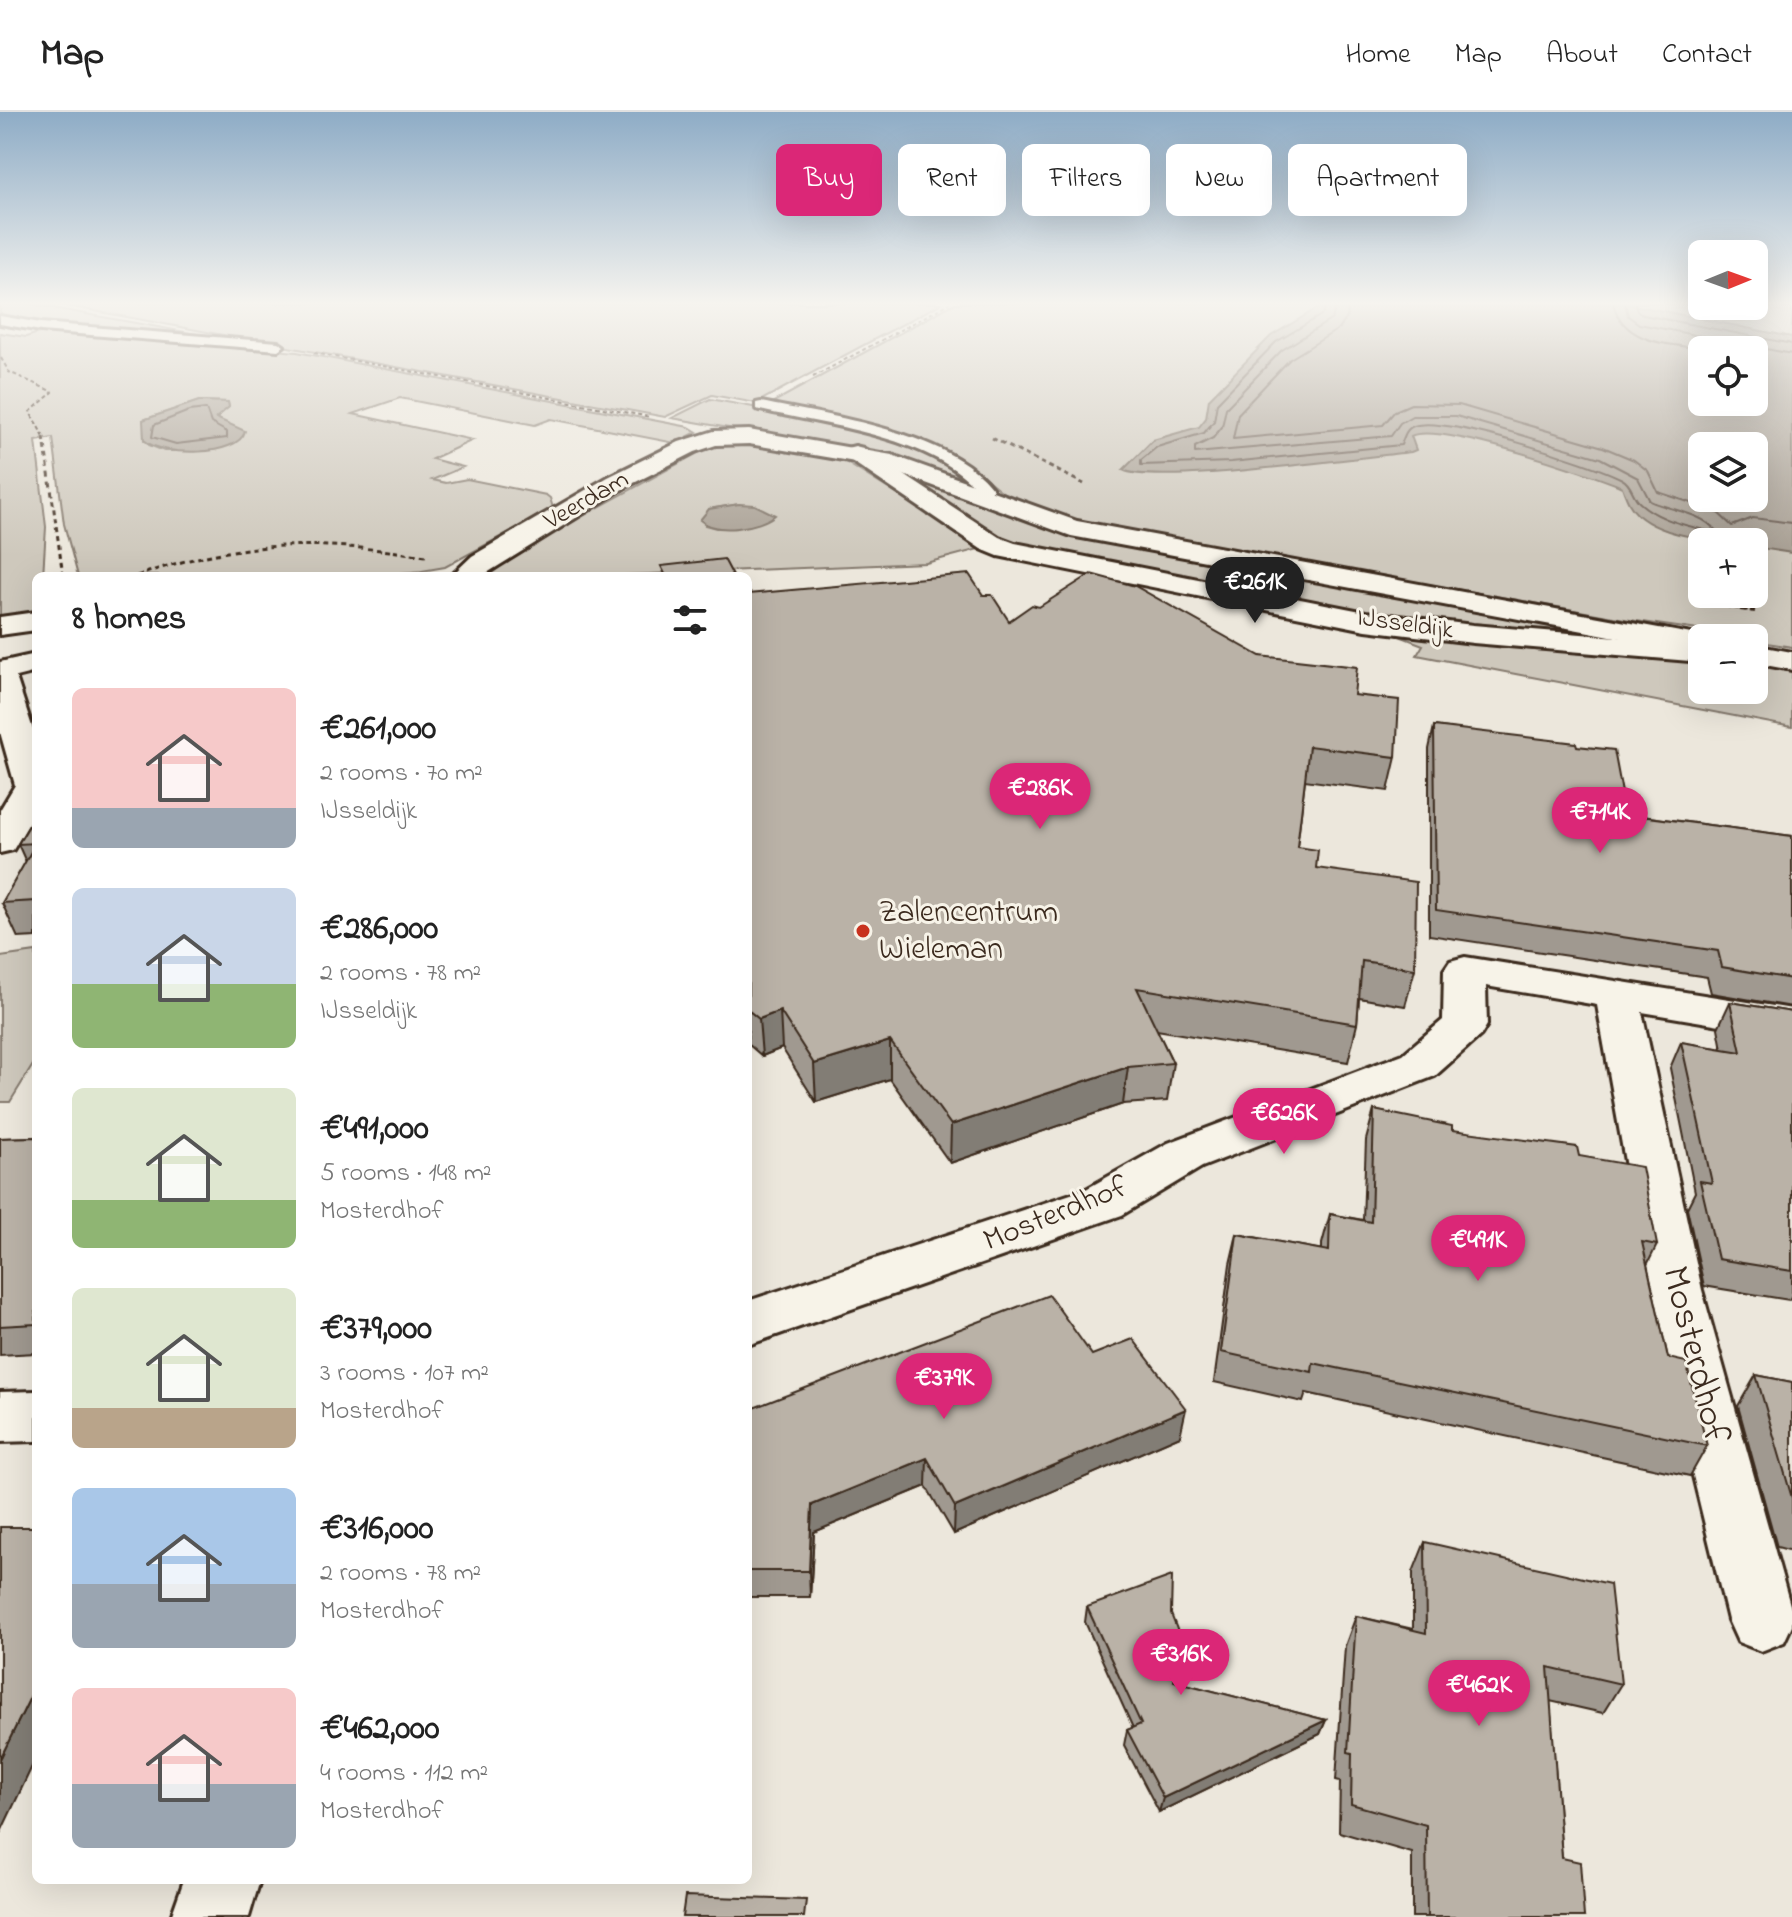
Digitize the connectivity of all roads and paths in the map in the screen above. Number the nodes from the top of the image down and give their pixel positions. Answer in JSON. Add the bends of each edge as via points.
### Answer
{"nodes":[{"id":1,"x":41,"y":387,"type":"edge"},
{"id":2,"x":495,"y":387,"type":"edge"},
{"id":3,"x":761,"y":406,"type":"dead end"},
{"id":4,"x":652,"y":417,"type":"dead end"},
{"id":5,"x":980,"y":432,"type":"dead end"},
{"id":6,"x":714,"y":438,"type":"joint"},
{"id":7,"x":855,"y":453,"type":"junction"},
{"id":8,"x":1090,"y":487,"type":"dead end"},
{"id":9,"x":980,"y":495,"type":"junction"},
{"id":10,"x":472,"y":570,"type":"edge"},
{"id":11,"x":62,"y":572,"type":"edge"},
{"id":12,"x":148,"y":572,"type":"edge"},
{"id":13,"x":1738,"y":608,"type":"edge"},
{"id":14,"x":1761,"y":612,"type":"dead end"},
{"id":15,"x":32,"y":622,"type":"edge"},
{"id":16,"x":0,"y":626,"type":"edge"},
{"id":17,"x":1688,"y":641,"type":"edge"},
{"id":18,"x":1688,"y":652,"type":"edge"},
{"id":19,"x":32,"y":664,"type":"edge"},
{"id":20,"x":0,"y":674,"type":"edge"},
{"id":21,"x":32,"y":782,"type":"edge"},
{"id":22,"x":32,"y":787,"type":"edge"},
{"id":23,"x":0,"y":842,"type":"edge"},
{"id":24,"x":1617,"y":995,"type":"junction"},
{"id":25,"x":1792,"y":1023,"type":"edge"},
{"id":26,"x":752,"y":1322,"type":"edge"},
{"id":27,"x":32,"y":1416,"type":"edge"},
{"id":28,"x":0,"y":1417,"type":"edge"},
{"id":29,"x":1761,"y":1620,"type":"dead end"},
{"id":30,"x":221,"y":1884,"type":"edge"},
{"id":31,"x":210,"y":1917,"type":"edge"}],
"edges":[{"from":1,"to":11,"type":"path","via":[[53,392],[30,412],[45,439]]},
{"from":2,"to":4,"type":"path"},
{"from":3,"to":9,"type":"lane","via":[[847,425],[927,451],[977,477],[985,489]]},
{"from":5,"to":8,"type":"path"},
{"from":6,"to":7,"type":"street","name":"IJsseldijk","via":[[763,438]]},
{"from":6,"to":10,"type":"street","name":"Veerdam","via":[[617,482]]},
{"from":7,"to":9,"type":"street","name":"IJsseldijk"},
{"from":7,"to":18,"type":"street","name":"IJsseldijk","via":[[1008,550],[1366,621]]},
{"from":9,"to":17,"type":"street","name":"IJsseldijk","via":[[1046,521],[1102,535]]},
{"from":10,"to":12,"type":"path","via":[[342,545],[263,544],[196,555]]},
{"from":13,"to":14,"type":"path"},
{"from":15,"to":16,"type":"street"},
{"from":19,"to":20,"type":"street"},
{"from":20,"to":21,"type":"street"},
{"from":22,"to":23,"type":"street"},
{"from":24,"to":25,"type":"street","name":"Mosterdhof"},
{"from":24,"to":26,"type":"street","name":"Mosterdhof","via":[[1465,970],[1465,1025],[1419,1065],[1185,1155],[1104,1202]]},
{"from":24,"to":29,"type":"street","name":"Mosterdhof","via":[[1675,1290]]},
{"from":27,"to":28,"type":"street"},
{"from":30,"to":31,"type":"street"}]}
